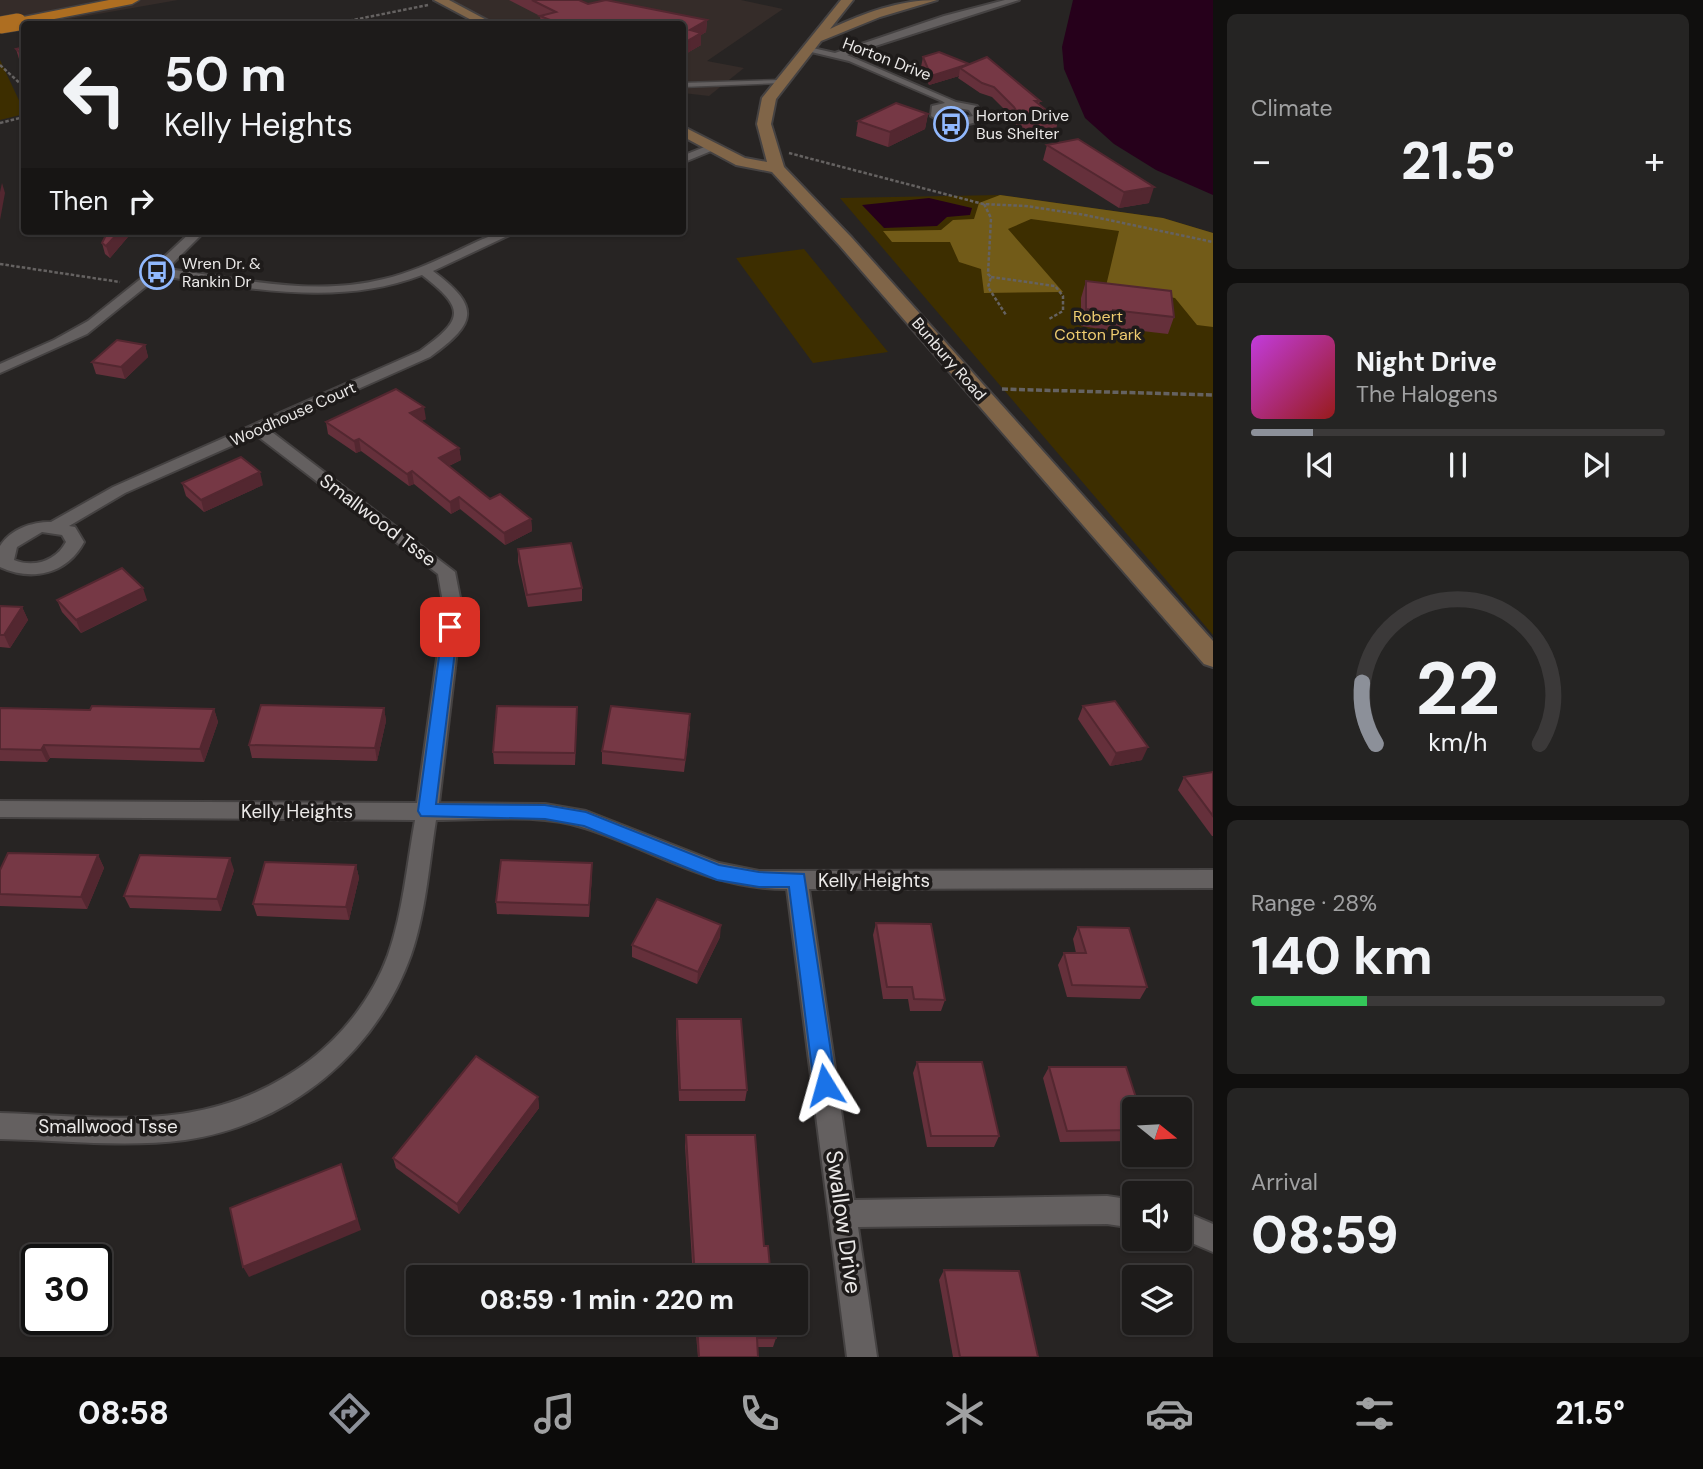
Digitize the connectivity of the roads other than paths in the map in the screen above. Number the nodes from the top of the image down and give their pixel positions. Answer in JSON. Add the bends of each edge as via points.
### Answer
{"nodes":[{"id":1,"x":100,"y":0,"type":"edge"},
{"id":2,"x":132,"y":0,"type":"edge"},
{"id":3,"x":847,"y":0,"type":"edge"},
{"id":4,"x":932,"y":0,"type":"edge"},
{"id":5,"x":1014,"y":0,"type":"edge"},
{"id":6,"x":441,"y":1,"type":"edge"},
{"id":7,"x":8,"y":21,"type":"edge"},
{"id":8,"x":482,"y":21,"type":"edge"},
{"id":9,"x":810,"y":47,"type":"junction"},
{"id":10,"x":838,"y":55,"type":"junction"},
{"id":11,"x":780,"y":82,"type":"junction"},
{"id":12,"x":686,"y":85,"type":"edge"},
{"id":13,"x":953,"y":104,"type":"dead end"},
{"id":14,"x":686,"y":132,"type":"edge"},
{"id":15,"x":712,"y":147,"type":"junction"},
{"id":16,"x":686,"y":158,"type":"edge"},
{"id":17,"x":774,"y":160,"type":"junction"},
{"id":18,"x":741,"y":162,"type":"junction"},
{"id":19,"x":824,"y":218,"type":"junction"},
{"id":20,"x":195,"y":235,"type":"edge"},
{"id":21,"x":503,"y":235,"type":"edge"},
{"id":22,"x":422,"y":269,"type":"junction"},
{"id":23,"x":157,"y":272,"type":"junction"},
{"id":24,"x":0,"y":369,"type":"edge"},
{"id":25,"x":258,"y":429,"type":"junction"},
{"id":26,"x":54,"y":527,"type":"dead end"},
{"id":27,"x":1213,"y":658,"type":"edge"},
{"id":28,"x":0,"y":809,"type":"edge"},
{"id":29,"x":427,"y":811,"type":"junction"},
{"id":30,"x":1213,"y":879,"type":"edge"},
{"id":31,"x":797,"y":880,"type":"junction"},
{"id":32,"x":0,"y":1126,"type":"edge"},
{"id":33,"x":1122,"y":1213,"type":"edge"},
{"id":34,"x":842,"y":1214,"type":"junction"},
{"id":35,"x":1192,"y":1229,"type":"edge"},
{"id":36,"x":1213,"y":1238,"type":"edge"},
{"id":37,"x":862,"y":1357,"type":"edge"}],
"edges":[{"from":1,"to":7,"type":"highway"},
{"from":2,"to":7,"type":"highway"},
{"from":3,"to":9,"type":"main road"},
{"from":4,"to":9,"type":"main road","via":[[856,20]]},
{"from":5,"to":10,"type":"street"},
{"from":6,"to":8,"type":"main road"},
{"from":9,"to":10,"type":"street","name":"Horton Drive"},
{"from":9,"to":11,"type":"main road"},
{"from":10,"to":13,"type":"street","name":"Horton Drive"},
{"from":11,"to":12,"type":"lane"},
{"from":11,"to":17,"type":"main road","via":[[765,110]]},
{"from":14,"to":15,"type":"main road"},
{"from":15,"to":16,"type":"street"},
{"from":15,"to":18,"type":"main road"},
{"from":17,"to":18,"type":"main road"},
{"from":17,"to":19,"type":"main road","name":"Bunbury Road"},
{"from":18,"to":19,"type":"main road"},
{"from":19,"to":27,"type":"main road","name":"Bunbury Road"},
{"from":20,"to":23,"type":"street"},
{"from":21,"to":22,"type":"street"},
{"from":22,"to":23,"type":"street","via":[[352,289]]},
{"from":22,"to":25,"type":"street","name":"Woodhouse Court","via":[[461,304],[462,319],[451,337],[425,354]]},
{"from":23,"to":24,"type":"street","via":[[93,324]]},
{"from":25,"to":26,"type":"street","name":"Woodhouse Court","via":[[119,490]]},
{"from":25,"to":29,"type":"street","name":"Smallwood Tsse","via":[[446,572],[453,608]]},
{"from":28,"to":29,"type":"street","name":"Kelly Heights"},
{"from":29,"to":31,"type":"street","name":"Kelly Heights","via":[[545,812],[586,819],[717,872],[759,880]]},
{"from":29,"to":32,"type":"street","name":"Smallwood Tsse","via":[[402,942],[383,991],[359,1030],[296,1087],[257,1107],[209,1123],[150,1130]]},
{"from":30,"to":31,"type":"street","name":"Kelly Heights"},
{"from":31,"to":34,"type":"street","name":"Swallow Drive"},
{"from":33,"to":34,"type":"street"},
{"from":34,"to":37,"type":"street","name":"Swallow Drive"},
{"from":35,"to":36,"type":"street"}]}
